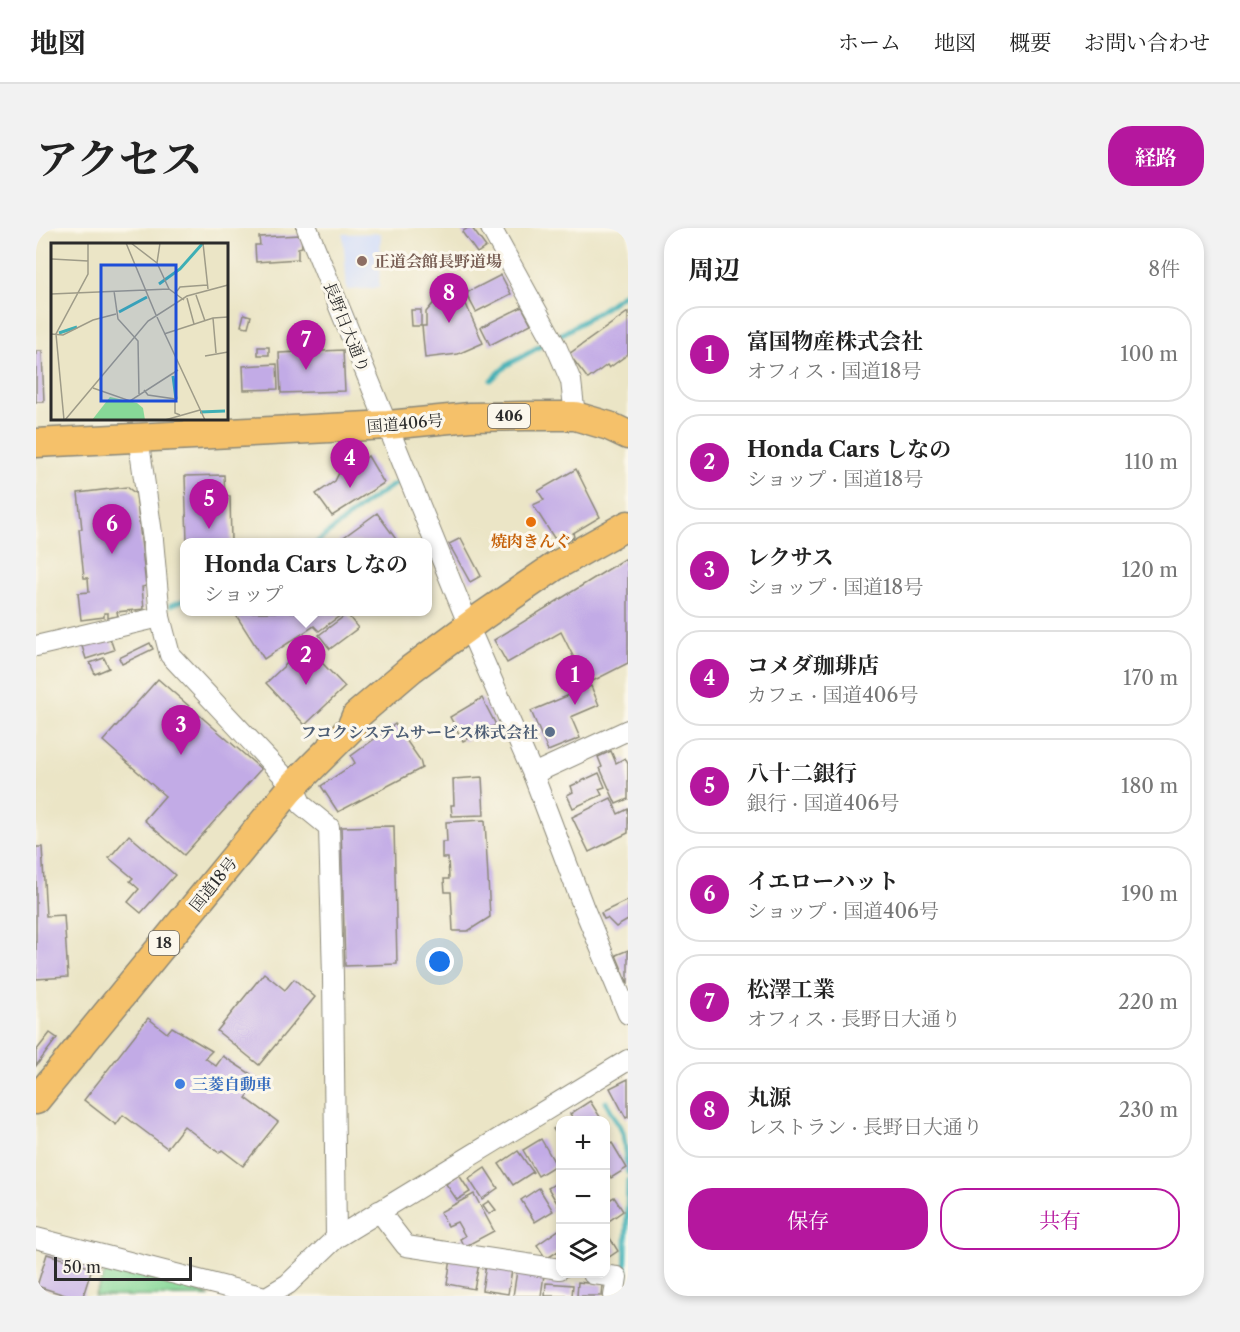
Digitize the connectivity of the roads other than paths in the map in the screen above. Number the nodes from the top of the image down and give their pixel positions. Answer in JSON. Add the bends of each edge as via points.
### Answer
{"nodes":[{"id":1,"x":307,"y":228,"type":"edge"},
{"id":2,"x":491,"y":228,"type":"edge"},
{"id":3,"x":575,"y":416,"type":"junction"},
{"id":4,"x":388,"y":425,"type":"junction"},
{"id":5,"x":628,"y":435,"type":"edge"},
{"id":6,"x":138,"y":437,"type":"junction"},
{"id":7,"x":36,"y":443,"type":"edge"},
{"id":8,"x":628,"y":525,"type":"edge"},
{"id":9,"x":628,"y":542,"type":"edge"},
{"id":10,"x":160,"y":617,"type":"junction"},
{"id":11,"x":472,"y":633,"type":"junction"},
{"id":12,"x":36,"y":646,"type":"edge"},
{"id":13,"x":628,"y":729,"type":"edge"},
{"id":14,"x":534,"y":774,"type":"junction"},
{"id":15,"x":293,"y":786,"type":"junction"},
{"id":16,"x":628,"y":1014,"type":"edge"},
{"id":17,"x":628,"y":1060,"type":"edge"},
{"id":18,"x":36,"y":1100,"type":"edge"},
{"id":19,"x":379,"y":1211,"type":"junction"},
{"id":20,"x":36,"y":1238,"type":"edge"},
{"id":21,"x":336,"y":1238,"type":"junction"},
{"id":22,"x":556,"y":1268,"type":"edge"},
{"id":23,"x":610,"y":1276,"type":"edge"},
{"id":24,"x":261,"y":1296,"type":"edge"},
{"id":25,"x":268,"y":1296,"type":"edge"},
{"id":26,"x":614,"y":1296,"type":"edge"}],
"edges":[{"from":1,"to":4,"type":"street","name":"長野日大通り"},
{"from":2,"to":3,"type":"street","via":[[571,381]]},
{"from":3,"to":4,"type":"highway","name":"国道406号","number":"406","via":[[470,417]]},
{"from":3,"to":5,"type":"highway","name":"国道406号","number":"406"},
{"from":4,"to":6,"type":"highway","name":"国道406号","number":"406"},
{"from":4,"to":11,"type":"street","name":"長野日大通り"},
{"from":6,"to":7,"type":"highway","name":"国道406号","number":"406"},
{"from":6,"to":10,"type":"street"},
{"from":8,"to":11,"type":"highway","name":"国道18号","number":"18","via":[[556,565]]},
{"from":9,"to":11,"type":"highway","name":"国道18号","number":"18"},
{"from":10,"to":12,"type":"street"},
{"from":10,"to":15,"type":"street","via":[[170,655]]},
{"from":11,"to":14,"type":"street","name":"長野日大通り"},
{"from":11,"to":15,"type":"highway","name":"国道18号","number":"18","via":[[365,725],[351,728]]},
{"from":13,"to":14,"type":"street"},
{"from":14,"to":16,"type":"street","name":"長野日大通り"},
{"from":15,"to":18,"type":"highway","name":"国道18号","number":"18"},
{"from":15,"to":21,"type":"street","via":[[302,805],[329,827]]},
{"from":17,"to":19,"type":"street"},
{"from":19,"to":21,"type":"street"},
{"from":19,"to":22,"type":"street","via":[[406,1246]]},
{"from":20,"to":24,"type":"street"},
{"from":21,"to":25,"type":"street","via":[[288,1284]]},
{"from":23,"to":26,"type":"street","via":[[616,1277]]}]}
